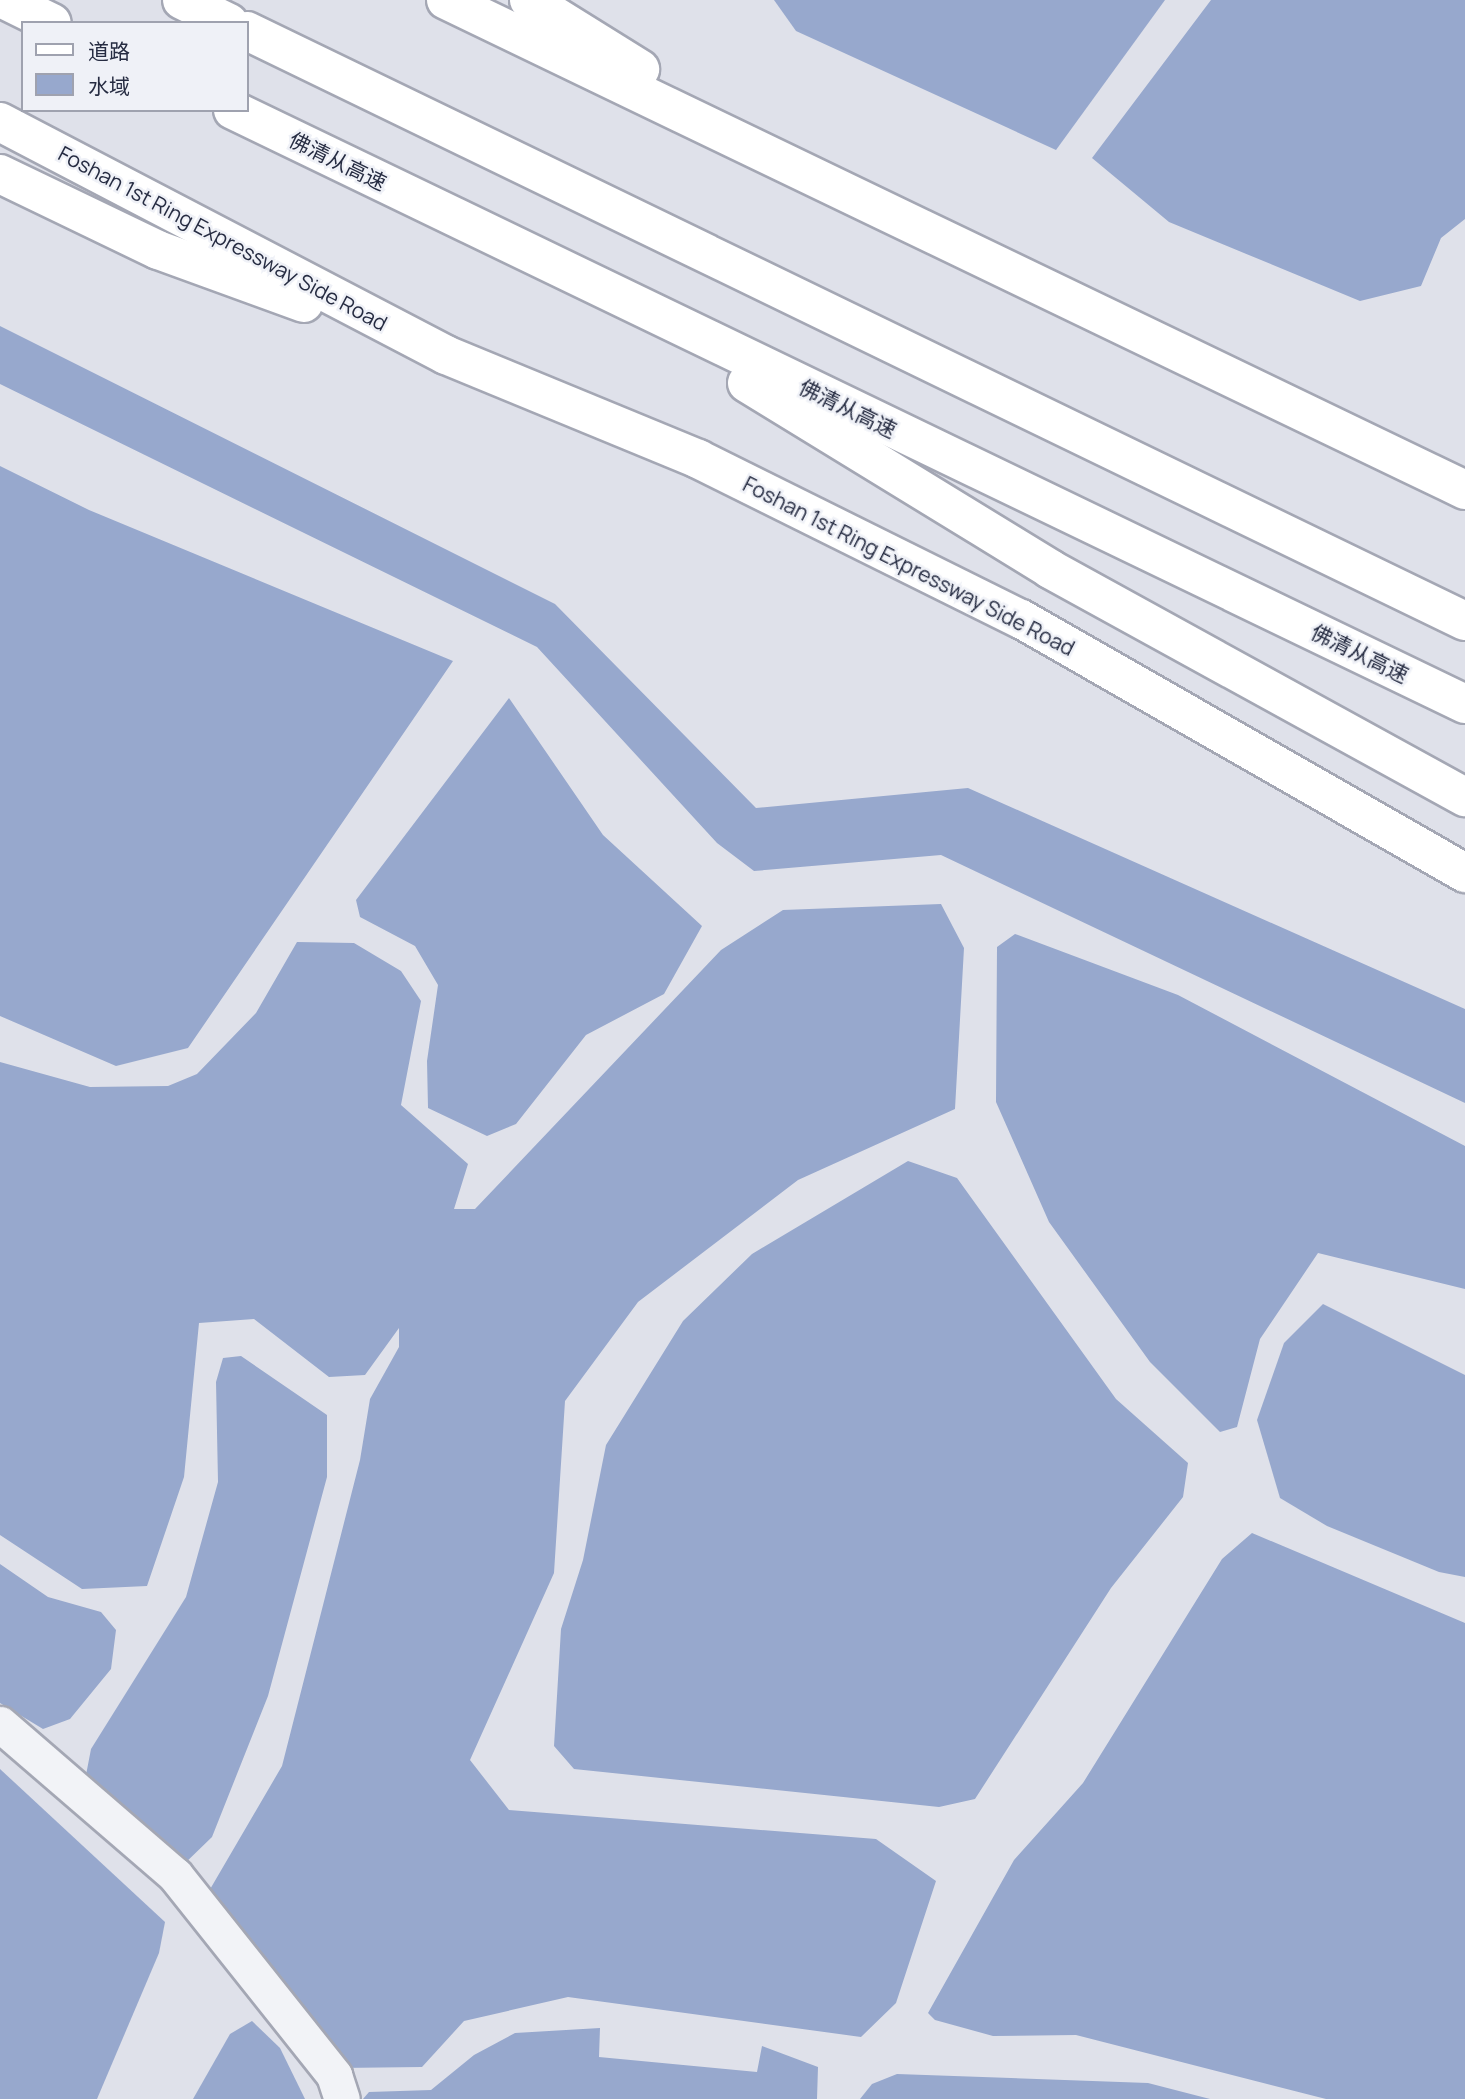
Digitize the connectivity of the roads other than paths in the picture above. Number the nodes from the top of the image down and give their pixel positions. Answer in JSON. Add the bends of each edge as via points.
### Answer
{"nodes":[{"id":1,"x":5,"y":0,"type":"edge"},
{"id":2,"x":181,"y":0,"type":"edge"},
{"id":3,"x":446,"y":0,"type":"edge"},
{"id":4,"x":528,"y":0,"type":"edge"},
{"id":5,"x":48,"y":21,"type":"edge"},
{"id":6,"x":225,"y":21,"type":"edge"},
{"id":7,"x":248,"y":31,"type":"edge"},
{"id":8,"x":237,"y":112,"type":"edge"},
{"id":9,"x":0,"y":122,"type":"edge"},
{"id":10,"x":808,"y":173,"type":"junction"},
{"id":11,"x":0,"y":174,"type":"edge"},
{"id":12,"x":564,"y":270,"type":"junction"},
{"id":13,"x":446,"y":355,"type":"junction"},
{"id":14,"x":1465,"y":490,"type":"edge"},
{"id":15,"x":1465,"y":621,"type":"edge"},
{"id":16,"x":1465,"y":704,"type":"edge"},
{"id":17,"x":1465,"y":797,"type":"edge"},
{"id":18,"x":1465,"y":873,"type":"edge"},
{"id":19,"x":0,"y":1724,"type":"edge"},
{"id":20,"x":342,"y":2099,"type":"edge"}],
"edges":[{"from":1,"to":5,"type":"main road"},
{"from":2,"to":6,"type":"main road"},
{"from":3,"to":10,"type":"main road"},
{"from":4,"to":10,"type":"main road"},
{"from":7,"to":15,"type":"main road"},
{"from":8,"to":12,"type":"main road","name":"佛清从高速"},
{"from":9,"to":13,"type":"main road","name":"Foshan 1st Ring Expressway Side Road"},
{"from":10,"to":14,"type":"main road"},
{"from":11,"to":13,"type":"main road","name":"Foshan 1st Ring Expressway Side Road","via":[[158,250]]},
{"from":12,"to":16,"type":"main road","name":"佛清从高速"},
{"from":12,"to":17,"type":"main road","via":[[1050,569]]},
{"from":13,"to":18,"type":"main road","name":"Foshan 1st Ring Expressway Side Road","via":[[698,459],[1021,619]]},
{"from":19,"to":20,"type":"street","via":[[175,1875],[334,2075]]}]}
